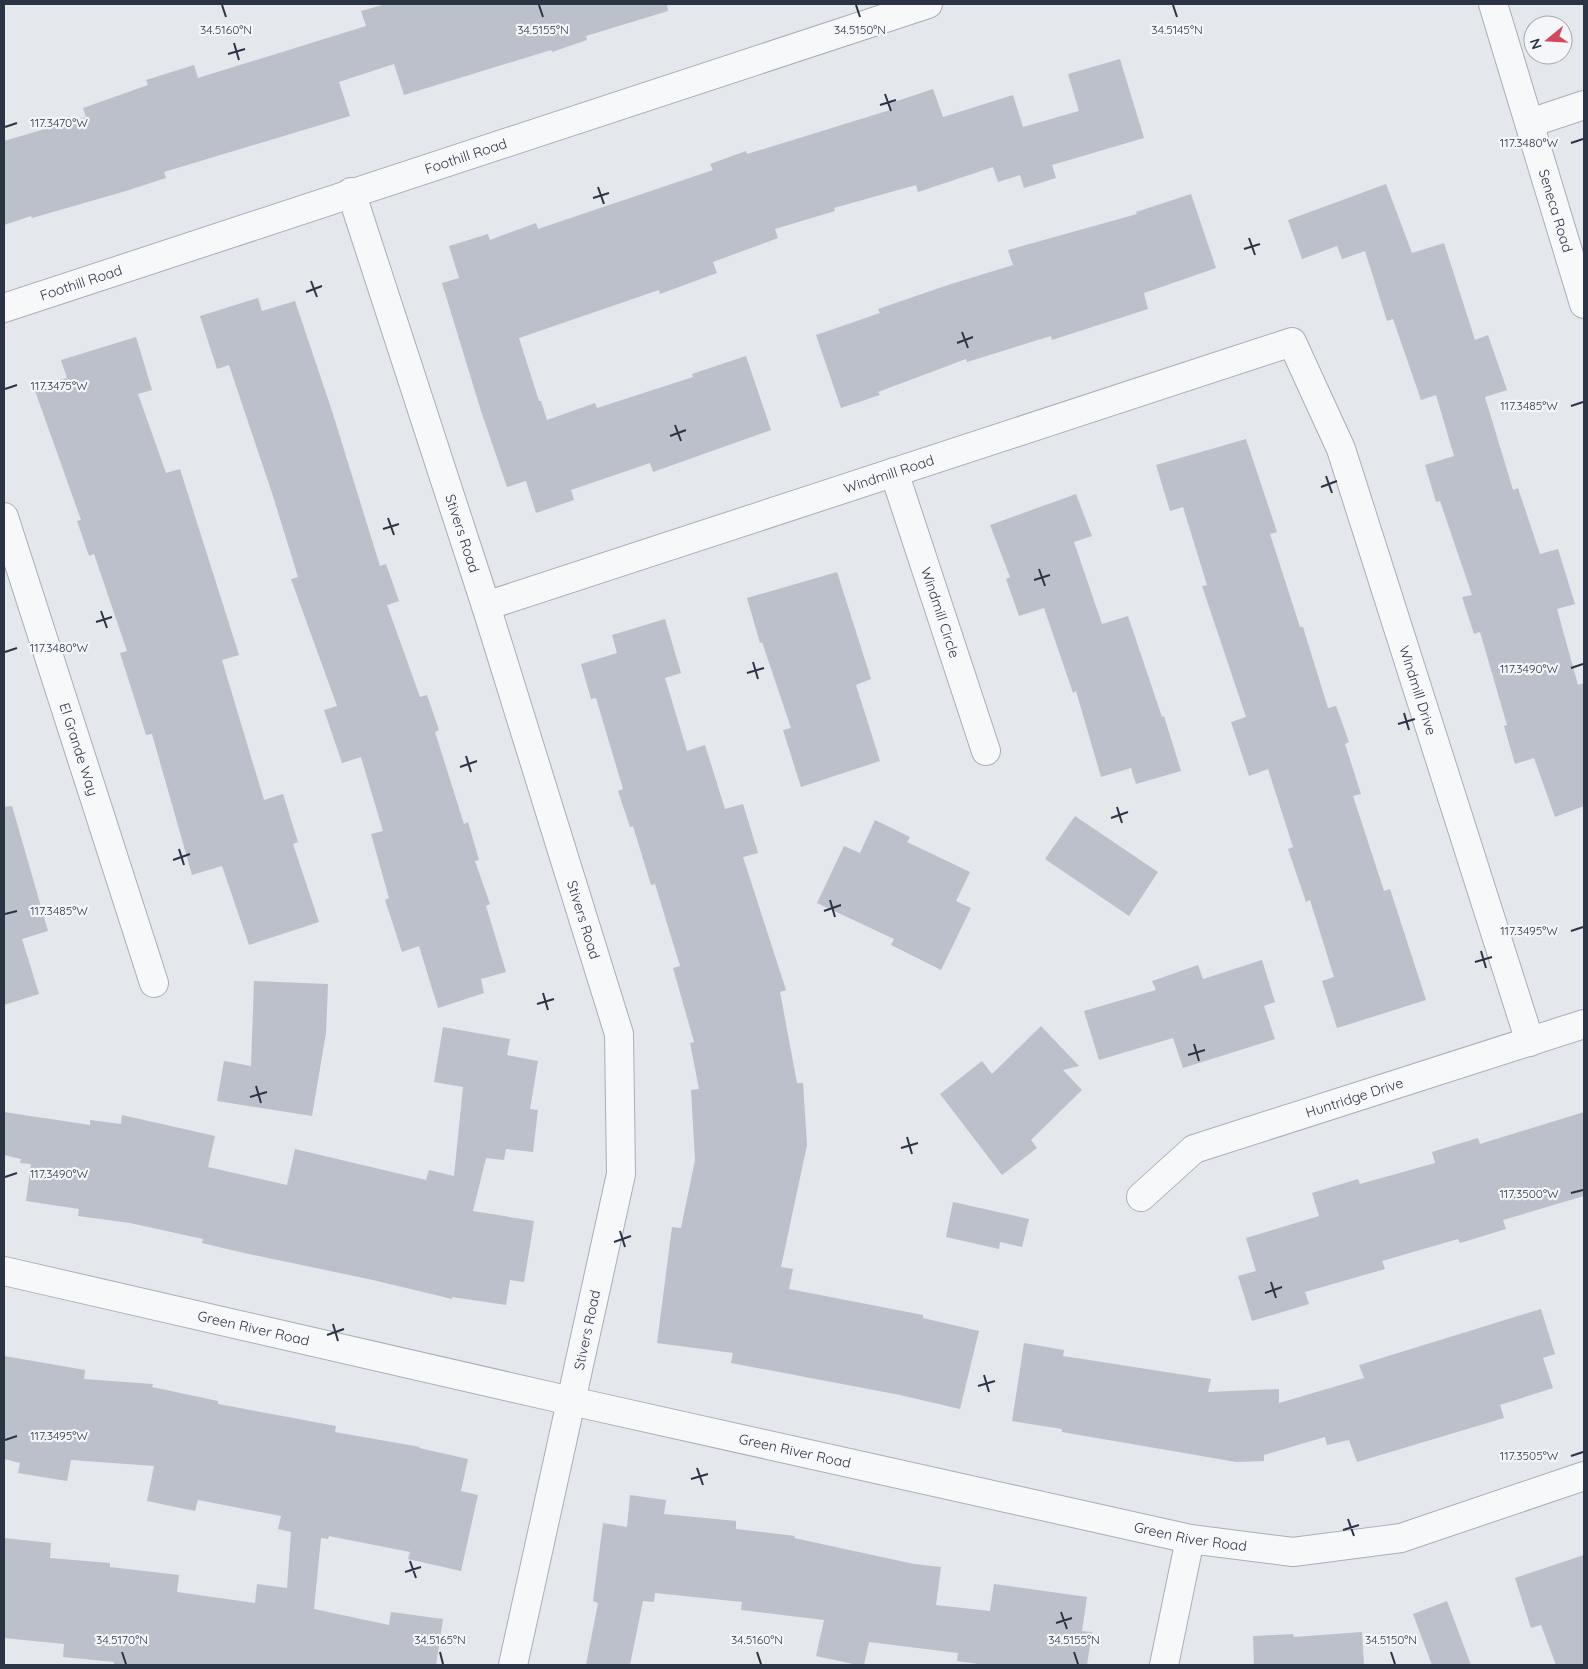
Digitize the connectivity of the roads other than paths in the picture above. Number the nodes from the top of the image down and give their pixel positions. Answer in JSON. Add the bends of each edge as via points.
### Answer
{"nodes":[{"id":1,"x":928,"y":4,"type":"edge"},
{"id":2,"x":1493,"y":4,"type":"edge"},
{"id":3,"x":1584,"y":105,"type":"edge"},
{"id":4,"x":1530,"y":123,"type":"junction"},
{"id":5,"x":351,"y":192,"type":"junction"},
{"id":6,"x":1584,"y":304,"type":"edge"},
{"id":7,"x":4,"y":308,"type":"edge"},
{"id":8,"x":1292,"y":342,"type":"joint"},
{"id":9,"x":894,"y":472,"type":"junction"},
{"id":10,"x":4,"y":516,"type":"edge"},
{"id":11,"x":486,"y":606,"type":"junction"},
{"id":12,"x":986,"y":751,"type":"dead end"},
{"id":13,"x":154,"y":982,"type":"dead end"},
{"id":14,"x":1584,"y":1024,"type":"edge"},
{"id":15,"x":1530,"y":1042,"type":"junction"},
{"id":16,"x":1141,"y":1197,"type":"dead end"},
{"id":17,"x":4,"y":1271,"type":"edge"},
{"id":18,"x":571,"y":1401,"type":"junction"},
{"id":19,"x":1584,"y":1476,"type":"edge"},
{"id":20,"x":1190,"y":1539,"type":"junction"},
{"id":21,"x":512,"y":1665,"type":"edge"},
{"id":22,"x":1164,"y":1665,"type":"edge"}],
"edges":[{"from":1,"to":5,"type":"street","name":"Foothill Road"},
{"from":2,"to":4,"type":"street","name":"Seneca Road"},
{"from":3,"to":4,"type":"street"},
{"from":4,"to":6,"type":"street","name":"Seneca Road"},
{"from":5,"to":7,"type":"street","name":"Foothill Road"},
{"from":5,"to":11,"type":"street","name":"Stivers Road"},
{"from":8,"to":9,"type":"street","name":"Windmill Road"},
{"from":8,"to":15,"type":"street","name":"Windmill Drive","via":[[1340,449]]},
{"from":9,"to":11,"type":"street","name":"Windmill Road"},
{"from":9,"to":12,"type":"street","name":"Windmill Circle"},
{"from":10,"to":13,"type":"street","name":"El Grande Way"},
{"from":11,"to":18,"type":"street","name":"Stivers Road","via":[[619,1034],[621,1174]]},
{"from":14,"to":15,"type":"street","name":"Huntridge Drive"},
{"from":15,"to":16,"type":"street","name":"Huntridge Drive","via":[[1194,1149]]},
{"from":17,"to":18,"type":"street","name":"Green River Road"},
{"from":18,"to":20,"type":"street","name":"Green River Road"},
{"from":18,"to":21,"type":"street","name":"Stivers Road"},
{"from":19,"to":20,"type":"street","name":"Green River Road","via":[[1401,1538],[1294,1552]]},
{"from":20,"to":22,"type":"street"}]}
